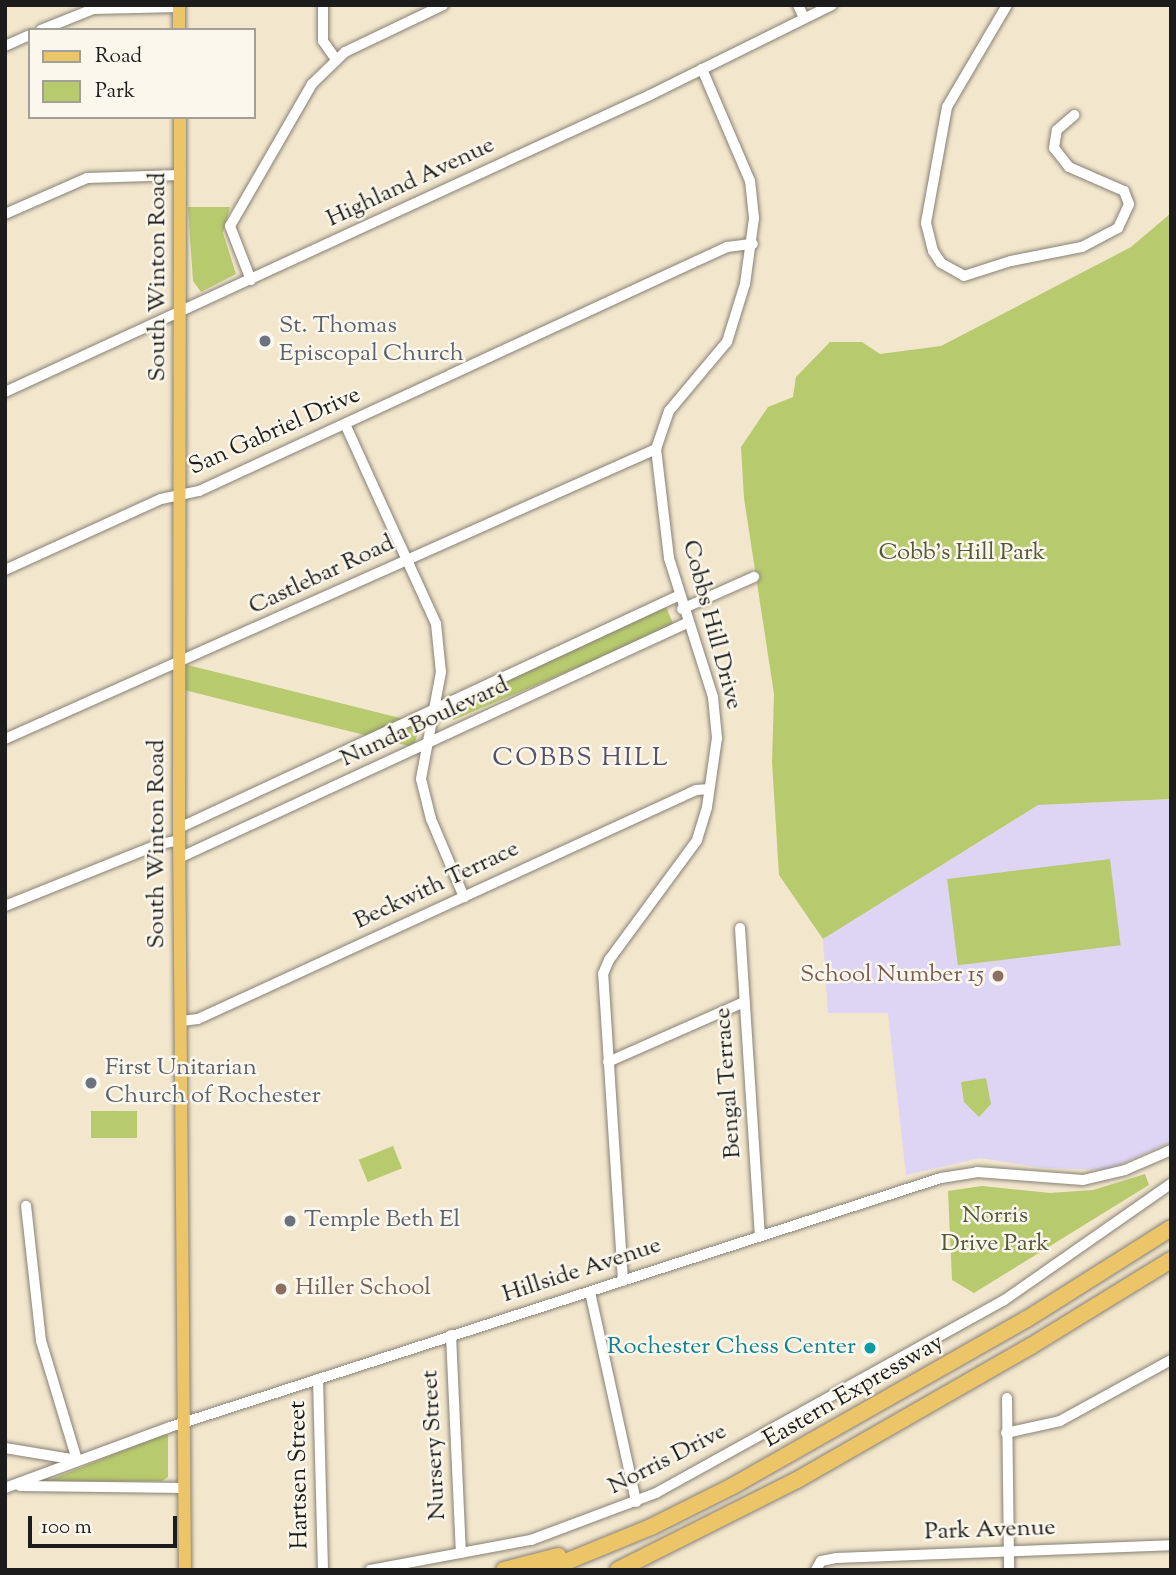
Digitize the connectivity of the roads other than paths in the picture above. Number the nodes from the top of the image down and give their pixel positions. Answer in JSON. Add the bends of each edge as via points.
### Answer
{"nodes":[{"id":1,"x":323,"y":5,"type":"edge"},
{"id":2,"x":443,"y":5,"type":"edge"},
{"id":3,"x":798,"y":5,"type":"edge"},
{"id":4,"x":832,"y":5,"type":"edge"},
{"id":5,"x":1007,"y":5,"type":"edge"},
{"id":6,"x":179,"y":6,"type":"edge"},
{"id":7,"x":804,"y":18,"type":"junction"},
{"id":8,"x":46,"y":28,"type":"edge"},
{"id":9,"x":179,"y":28,"type":"edge"},
{"id":10,"x":28,"y":36,"type":"edge"},
{"id":11,"x":5,"y":46,"type":"edge"},
{"id":12,"x":335,"y":58,"type":"junction"},
{"id":13,"x":702,"y":69,"type":"junction"},
{"id":14,"x":1074,"y":115,"type":"dead end"},
{"id":15,"x":180,"y":119,"type":"edge"},
{"id":16,"x":180,"y":175,"type":"junction"},
{"id":17,"x":5,"y":214,"type":"edge"},
{"id":18,"x":752,"y":244,"type":"junction"},
{"id":19,"x":251,"y":280,"type":"junction"},
{"id":20,"x":180,"y":313,"type":"junction"},
{"id":21,"x":5,"y":392,"type":"edge"},
{"id":22,"x":345,"y":424,"type":"junction"},
{"id":23,"x":656,"y":449,"type":"junction"},
{"id":24,"x":179,"y":495,"type":"junction"},
{"id":25,"x":408,"y":560,"type":"junction"},
{"id":26,"x":5,"y":570,"type":"edge"},
{"id":27,"x":754,"y":577,"type":"dead end"},
{"id":28,"x":678,"y":596,"type":"junction"},
{"id":29,"x":682,"y":610,"type":"junction"},
{"id":30,"x":687,"y":623,"type":"junction"},
{"id":31,"x":179,"y":664,"type":"junction"},
{"id":32,"x":433,"y":710,"type":"junction"},
{"id":33,"x":5,"y":739,"type":"edge"},
{"id":34,"x":425,"y":747,"type":"junction"},
{"id":35,"x":709,"y":789,"type":"junction"},
{"id":36,"x":179,"y":834,"type":"junction"},
{"id":37,"x":179,"y":858,"type":"junction"},
{"id":38,"x":464,"y":897,"type":"junction"},
{"id":39,"x":5,"y":905,"type":"edge"},
{"id":40,"x":740,"y":928,"type":"dead end"},
{"id":41,"x":744,"y":1003,"type":"junction"},
{"id":42,"x":181,"y":1021,"type":"junction"},
{"id":43,"x":608,"y":1062,"type":"junction"},
{"id":44,"x":1171,"y":1150,"type":"edge"},
{"id":45,"x":1171,"y":1184,"type":"edge"},
{"id":46,"x":26,"y":1206,"type":"dead end"},
{"id":47,"x":1171,"y":1228,"type":"edge"},
{"id":48,"x":760,"y":1235,"type":"junction"},
{"id":49,"x":1171,"y":1260,"type":"edge"},
{"id":50,"x":623,"y":1281,"type":"junction"},
{"id":51,"x":590,"y":1292,"type":"junction"},
{"id":52,"x":451,"y":1335,"type":"junction"},
{"id":53,"x":1171,"y":1360,"type":"edge"},
{"id":54,"x":318,"y":1379,"type":"junction"},
{"id":55,"x":1007,"y":1398,"type":"dead end"},
{"id":56,"x":185,"y":1423,"type":"junction"},
{"id":57,"x":1006,"y":1433,"type":"junction"},
{"id":58,"x":5,"y":1448,"type":"edge"},
{"id":59,"x":76,"y":1460,"type":"junction"},
{"id":60,"x":9,"y":1487,"type":"edge"},
{"id":61,"x":185,"y":1488,"type":"junction"},
{"id":62,"x":636,"y":1502,"type":"junction"},
{"id":63,"x":618,"y":1542,"type":"junction"},
{"id":64,"x":1171,"y":1545,"type":"edge"},
{"id":65,"x":669,"y":1548,"type":"junction"},
{"id":66,"x":1009,"y":1552,"type":"junction"},
{"id":67,"x":461,"y":1553,"type":"junction"},
{"id":68,"x":185,"y":1570,"type":"edge"},
{"id":69,"x":323,"y":1570,"type":"edge"},
{"id":70,"x":370,"y":1570,"type":"edge"},
{"id":71,"x":504,"y":1570,"type":"edge"},
{"id":72,"x":546,"y":1570,"type":"edge"},
{"id":73,"x":618,"y":1570,"type":"edge"},
{"id":74,"x":625,"y":1570,"type":"edge"},
{"id":75,"x":816,"y":1570,"type":"edge"},
{"id":76,"x":1009,"y":1570,"type":"edge"}],
"edges":[{"from":1,"to":12,"type":"street","via":[[323,41]]},
{"from":2,"to":12,"type":"street"},
{"from":3,"to":7,"type":"street"},
{"from":4,"to":7,"type":"street","name":"Highland Avenue"},
{"from":5,"to":14,"type":"street","via":[[947,107],[926,223],[941,263],[964,276],[1082,247],[1118,228],[1129,204],[1124,191],[1069,167],[1054,148],[1057,130]]},
{"from":6,"to":8,"type":"street","via":[[93,9]]},
{"from":6,"to":9,"type":"main road"},
{"from":7,"to":13,"type":"street","name":"Highland Avenue"},
{"from":10,"to":11,"type":"street"},
{"from":12,"to":19,"type":"street","via":[[312,84],[233,217],[231,234]]},
{"from":13,"to":18,"type":"street","name":"Cobbs Hill Drive","via":[[750,181],[755,205]]},
{"from":13,"to":19,"type":"street","name":"Highland Avenue"},
{"from":15,"to":16,"type":"main road","name":"South Winton Road"},
{"from":16,"to":17,"type":"street","via":[[87,178]]},
{"from":16,"to":20,"type":"main road","name":"South Winton Road"},
{"from":18,"to":22,"type":"street","name":"San Gabriel Drive","via":[[727,247]]},
{"from":18,"to":23,"type":"street","name":"Cobbs Hill Drive","via":[[727,342],[669,411]]},
{"from":19,"to":20,"type":"street","name":"Highland Avenue"},
{"from":20,"to":21,"type":"street","name":"Highland Avenue"},
{"from":20,"to":24,"type":"main road","name":"South Winton Road"},
{"from":22,"to":24,"type":"street","name":"San Gabriel Drive","via":[[199,491]]},
{"from":22,"to":25,"type":"street"},
{"from":23,"to":25,"type":"street","name":"Castlebar Road"},
{"from":23,"to":28,"type":"street","name":"Cobbs Hill Drive","via":[[659,503]]},
{"from":24,"to":26,"type":"street","name":"San Gabriel Drive"},
{"from":24,"to":31,"type":"main road","name":"South Winton Road"},
{"from":25,"to":31,"type":"street","name":"Castlebar Road"},
{"from":25,"to":32,"type":"street","via":[[442,646]]},
{"from":27,"to":29,"type":"street"},
{"from":28,"to":29,"type":"street","name":"Cobbs Hill Drive"},
{"from":28,"to":32,"type":"street","name":"Nunda Boulevard"},
{"from":29,"to":30,"type":"street","name":"Cobbs Hill Drive"},
{"from":30,"to":34,"type":"street","name":"Nunda Boulevard"},
{"from":30,"to":35,"type":"street","name":"Cobbs Hill Drive","via":[[716,719]]},
{"from":31,"to":33,"type":"street","name":"Castlebar Road"},
{"from":31,"to":36,"type":"main road","name":"South Winton Road"},
{"from":32,"to":34,"type":"street"},
{"from":32,"to":36,"type":"street","name":"Nunda Boulevard"},
{"from":34,"to":37,"type":"street","name":"Nunda Boulevard"},
{"from":34,"to":38,"type":"street","via":[[421,779],[426,804]]},
{"from":35,"to":38,"type":"street","name":"Beckwith Terrace","via":[[696,790]]},
{"from":35,"to":43,"type":"street","name":"Cobbs Hill Drive","via":[[702,826],[690,853],[605,967]]},
{"from":36,"to":37,"type":"main road","name":"South Winton Road"},
{"from":36,"to":39,"type":"street","name":"Nunda Boulevard"},
{"from":37,"to":42,"type":"main road","name":"South Winton Road"},
{"from":38,"to":42,"type":"street","name":"Beckwith Terrace","via":[[198,1019]]},
{"from":40,"to":41,"type":"street","name":"Bengal Terrace"},
{"from":41,"to":43,"type":"street"},
{"from":41,"to":48,"type":"street","name":"Bengal Terrace"},
{"from":42,"to":56,"type":"main road","name":"South Winton Road"},
{"from":43,"to":50,"type":"street","name":"Cobbs Hill Drive"},
{"from":44,"to":48,"type":"street","name":"Hillside Avenue","via":[[1125,1170],[1083,1180],[1003,1173],[952,1175]]},
{"from":45,"to":62,"type":"street","name":"Norris Drive","via":[[1003,1301]]},
{"from":46,"to":59,"type":"street","via":[[41,1341]]},
{"from":47,"to":63,"type":"highway","name":"Eastern Expressway","via":[[1050,1305],[758,1472]]},
{"from":48,"to":50,"type":"street","name":"Hillside Avenue"},
{"from":49,"to":65,"type":"highway","name":"Eastern Expressway","via":[[956,1390]]},
{"from":50,"to":51,"type":"street","name":"Hillside Avenue"},
{"from":51,"to":52,"type":"street","name":"Hillside Avenue"},
{"from":51,"to":62,"type":"street"},
{"from":52,"to":54,"type":"street","name":"Hillside Avenue"},
{"from":52,"to":67,"type":"street","name":"Nursery Street"},
{"from":53,"to":57,"type":"street","via":[[1060,1421]]},
{"from":54,"to":56,"type":"street","name":"Hillside Avenue"},
{"from":54,"to":69,"type":"street","name":"Hartsen Street"},
{"from":55,"to":57,"type":"street"},
{"from":56,"to":59,"type":"street","name":"Hillside Avenue"},
{"from":56,"to":61,"type":"main road","name":"South Winton Road"},
{"from":57,"to":66,"type":"street"},
{"from":58,"to":59,"type":"street"},
{"from":59,"to":60,"type":"street","name":"Hillside Avenue"},
{"from":60,"to":61,"type":"street","name":"Hillside Avenue"},
{"from":61,"to":68,"type":"main road","name":"South Winton Road"},
{"from":62,"to":67,"type":"street","name":"Norris Drive","via":[[541,1537]]},
{"from":63,"to":71,"type":"highway"},
{"from":63,"to":72,"type":"highway","name":"Eastern Expressway"},
{"from":64,"to":66,"type":"street","name":"Park Avenue"},
{"from":65,"to":73,"type":"highway","name":"Eastern Expressway"},
{"from":65,"to":74,"type":"highway"},
{"from":66,"to":75,"type":"street","name":"Park Avenue","via":[[831,1559],[819,1563]]},
{"from":66,"to":76,"type":"street"},
{"from":67,"to":70,"type":"street","name":"Norris Drive"}]}
